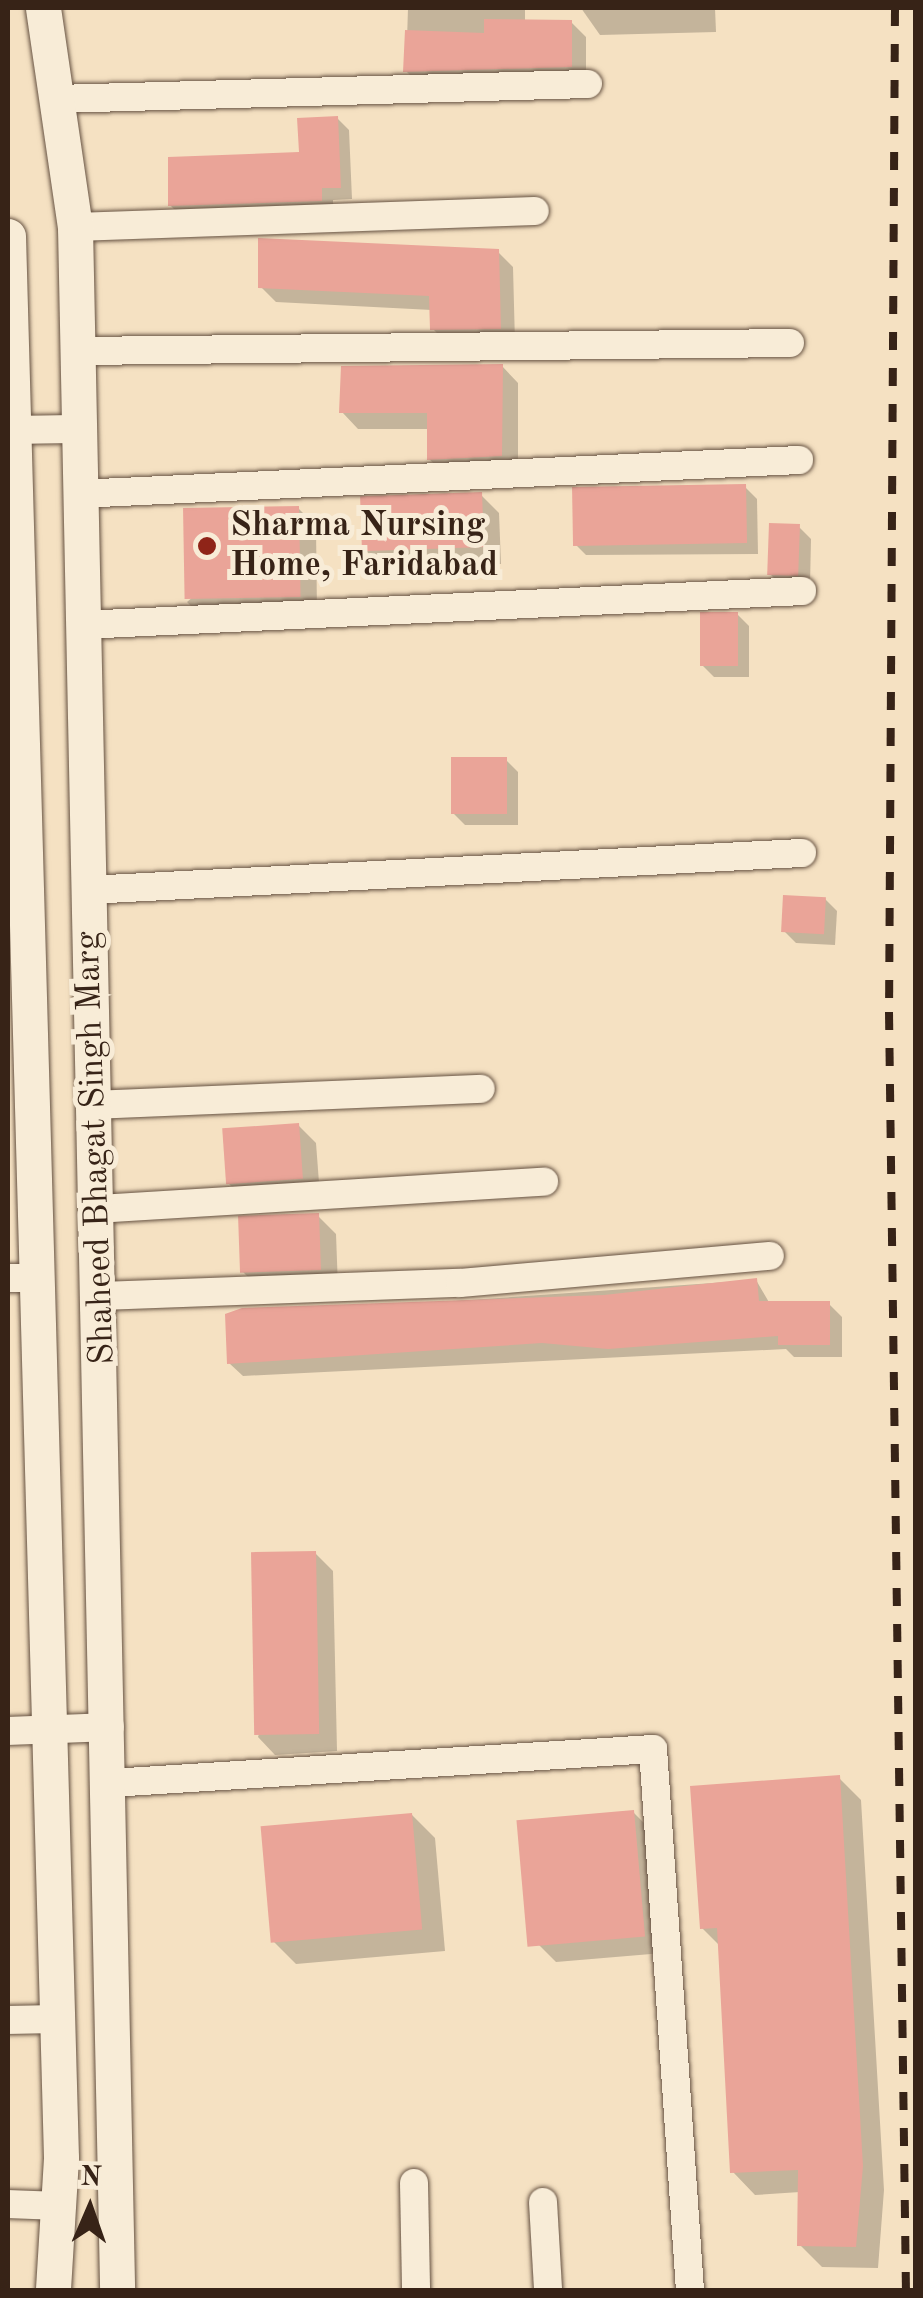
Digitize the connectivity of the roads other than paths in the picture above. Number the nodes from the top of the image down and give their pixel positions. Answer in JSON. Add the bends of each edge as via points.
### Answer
{"nodes":[{"id":1,"x":43,"y":8,"type":"edge"},
{"id":2,"x":588,"y":84,"type":"dead end"},
{"id":3,"x":58,"y":99,"type":"junction"},
{"id":4,"x":535,"y":211,"type":"dead end"},
{"id":5,"x":75,"y":227,"type":"junction"},
{"id":6,"x":8,"y":236,"type":"edge"},
{"id":7,"x":790,"y":343,"type":"dead end"},
{"id":8,"x":78,"y":350,"type":"junction"},
{"id":9,"x":76,"y":429,"type":"junction"},
{"id":10,"x":11,"y":430,"type":"edge"},
{"id":11,"x":799,"y":460,"type":"dead end"},
{"id":12,"x":78,"y":494,"type":"junction"},
{"id":13,"x":802,"y":591,"type":"dead end"},
{"id":14,"x":82,"y":625,"type":"junction"},
{"id":15,"x":802,"y":853,"type":"dead end"},
{"id":16,"x":16,"y":874,"type":"edge"},
{"id":17,"x":88,"y":890,"type":"junction"},
{"id":18,"x":481,"y":1089,"type":"dead end"},
{"id":19,"x":94,"y":1104,"type":"junction"},
{"id":20,"x":544,"y":1182,"type":"dead end"},
{"id":21,"x":97,"y":1208,"type":"junction"},
{"id":22,"x":770,"y":1256,"type":"dead end"},
{"id":23,"x":22,"y":1278,"type":"edge"},
{"id":24,"x":101,"y":1296,"type":"junction"},
{"id":25,"x":110,"y":1727,"type":"junction"},
{"id":26,"x":48,"y":1730,"type":"junction"},
{"id":27,"x":8,"y":1731,"type":"edge"},
{"id":28,"x":111,"y":1783,"type":"junction"},
{"id":29,"x":55,"y":2018,"type":"junction"},
{"id":30,"x":8,"y":2020,"type":"edge"},
{"id":31,"x":414,"y":2182,"type":"dead end"},
{"id":32,"x":544,"y":2202,"type":"dead end"},
{"id":33,"x":8,"y":2204,"type":"edge"},
{"id":34,"x":59,"y":2206,"type":"junction"},
{"id":35,"x":53,"y":2290,"type":"edge"},
{"id":36,"x":117,"y":2290,"type":"edge"},
{"id":37,"x":416,"y":2290,"type":"edge"},
{"id":38,"x":548,"y":2290,"type":"edge"},
{"id":39,"x":690,"y":2290,"type":"edge"}],
"edges":[{"from":1,"to":3,"type":"street","name":"Shaheed Bhagat Singh Marg"},
{"from":2,"to":3,"type":"street"},
{"from":3,"to":5,"type":"street","name":"Shaheed Bhagat Singh Marg"},
{"from":4,"to":5,"type":"street"},
{"from":5,"to":8,"type":"street","name":"Shaheed Bhagat Singh Marg"},
{"from":6,"to":10,"type":"street","name":"Shaheed Bhagat Singh Marg"},
{"from":7,"to":8,"type":"street"},
{"from":8,"to":9,"type":"street","name":"Shaheed Bhagat Singh Marg"},
{"from":9,"to":10,"type":"street"},
{"from":9,"to":12,"type":"street","name":"Shaheed Bhagat Singh Marg"},
{"from":10,"to":16,"type":"street","name":"Shaheed Bhagat Singh Marg"},
{"from":11,"to":12,"type":"street"},
{"from":12,"to":14,"type":"street","name":"Shaheed Bhagat Singh Marg"},
{"from":13,"to":14,"type":"street"},
{"from":14,"to":17,"type":"street","name":"Shaheed Bhagat Singh Marg"},
{"from":15,"to":17,"type":"street"},
{"from":16,"to":23,"type":"street","name":"Shaheed Bhagat Singh Marg"},
{"from":17,"to":19,"type":"street","name":"Shaheed Bhagat Singh Marg"},
{"from":18,"to":19,"type":"street"},
{"from":19,"to":21,"type":"street","name":"Shaheed Bhagat Singh Marg"},
{"from":20,"to":21,"type":"street"},
{"from":21,"to":24,"type":"street","name":"Shaheed Bhagat Singh Marg"},
{"from":22,"to":24,"type":"street","via":[[460,1282]]},
{"from":23,"to":26,"type":"street","name":"Shaheed Bhagat Singh Marg"},
{"from":24,"to":25,"type":"street","name":"Shaheed Bhagat Singh Marg"},
{"from":25,"to":26,"type":"street"},
{"from":25,"to":28,"type":"street","name":"Shaheed Bhagat Singh Marg"},
{"from":26,"to":27,"type":"street"},
{"from":26,"to":29,"type":"street","name":"Shaheed Bhagat Singh Marg"},
{"from":28,"to":36,"type":"street","name":"Shaheed Bhagat Singh Marg"},
{"from":28,"to":39,"type":"street","via":[[652,1748]]},
{"from":29,"to":30,"type":"street"},
{"from":29,"to":34,"type":"street","name":"Shaheed Bhagat Singh Marg"},
{"from":31,"to":37,"type":"street"},
{"from":32,"to":38,"type":"street"},
{"from":33,"to":34,"type":"street"},
{"from":34,"to":35,"type":"street","name":"Shaheed Bhagat Singh Marg"}]}
